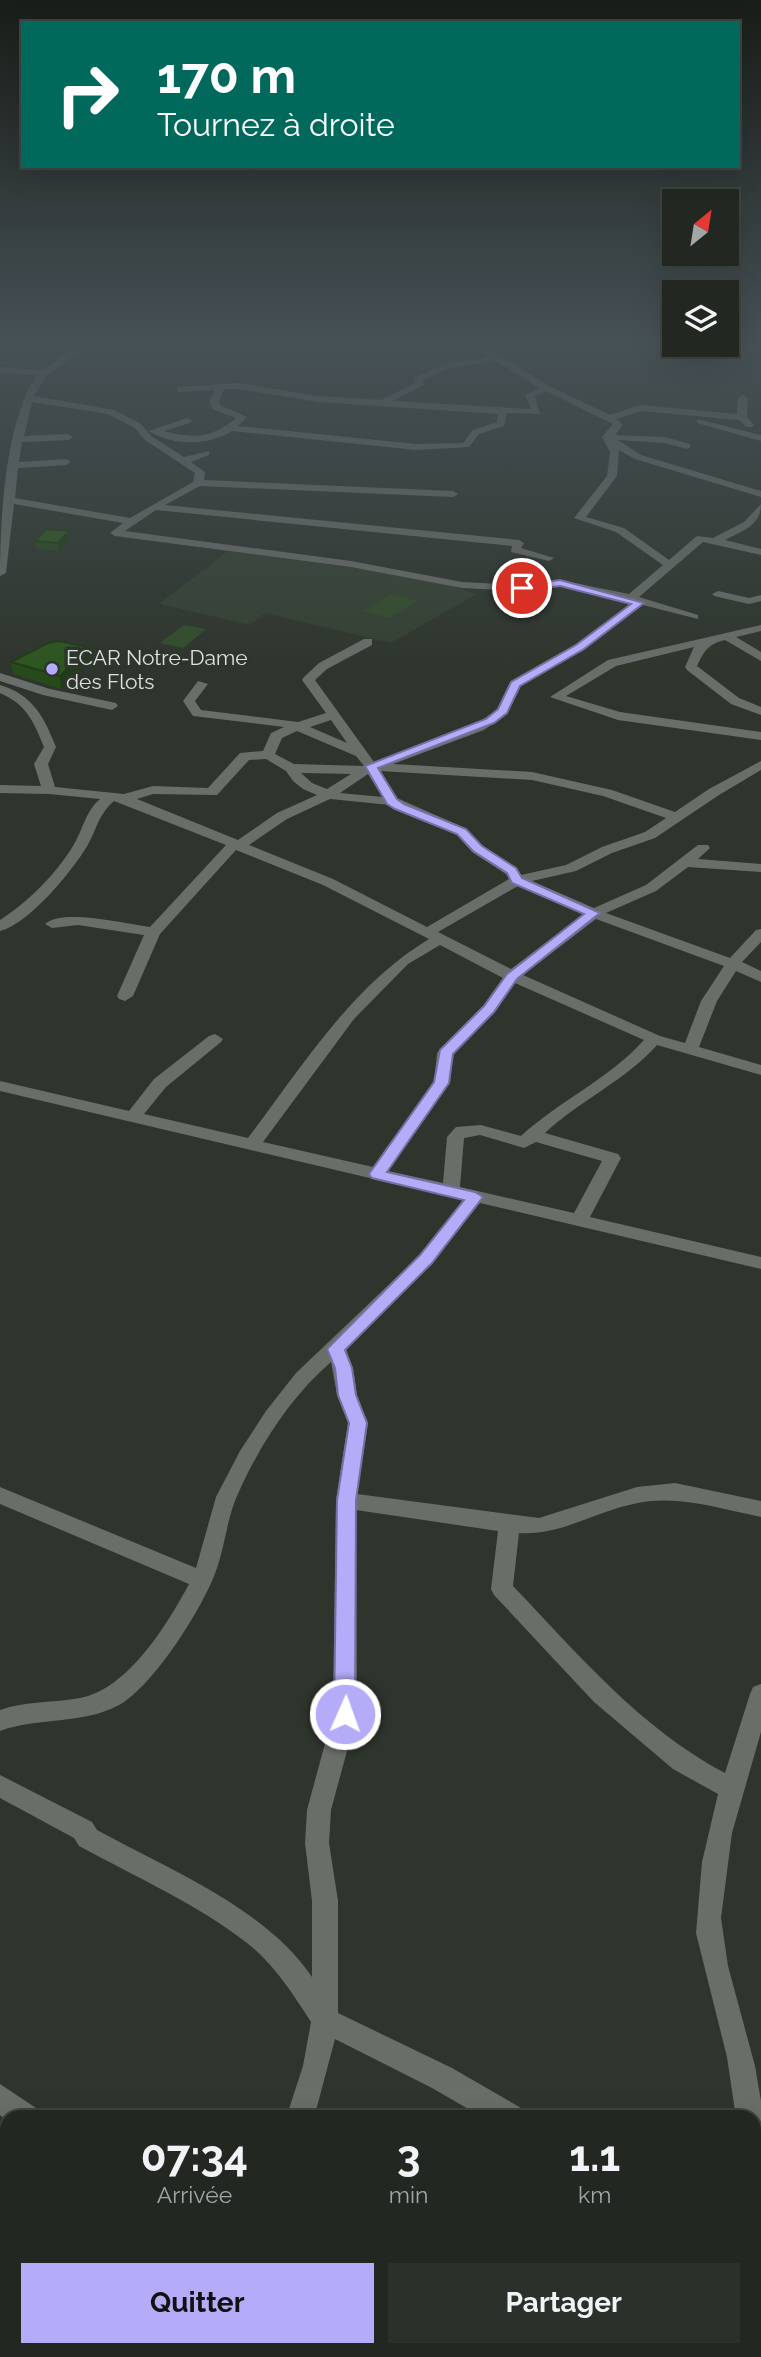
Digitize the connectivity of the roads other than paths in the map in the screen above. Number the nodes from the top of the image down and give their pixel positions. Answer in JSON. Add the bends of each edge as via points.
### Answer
{"nodes":[{"id":1,"x":17,"y":454,"type":"edge"},
{"id":2,"x":170,"y":454,"type":"edge"},
{"id":3,"x":203,"y":454,"type":"edge"},
{"id":4,"x":615,"y":454,"type":"edge"},
{"id":5,"x":632,"y":454,"type":"edge"},
{"id":6,"x":66,"y":462,"type":"dead end"},
{"id":7,"x":181,"y":462,"type":"junction"},
{"id":8,"x":16,"y":465,"type":"junction"},
{"id":9,"x":0,"y":474,"type":"edge"},
{"id":10,"x":14,"y":477,"type":"junction"},
{"id":11,"x":198,"y":482,"type":"junction"},
{"id":12,"x":761,"y":489,"type":"edge"},
{"id":13,"x":453,"y":494,"type":"dead end"},
{"id":14,"x":761,"y":495,"type":"edge"},
{"id":15,"x":10,"y":500,"type":"junction"},
{"id":16,"x":154,"y":507,"type":"junction"},
{"id":17,"x":761,"y":509,"type":"edge"},
{"id":18,"x":134,"y":522,"type":"junction"},
{"id":19,"x":4,"y":525,"type":"edge"},
{"id":20,"x":715,"y":541,"type":"junction"},
{"id":21,"x":761,"y":552,"type":"edge"},
{"id":22,"x":549,"y":558,"type":"dead end"},
{"id":23,"x":670,"y":565,"type":"junction"},
{"id":24,"x":0,"y":573,"type":"edge"},
{"id":25,"x":718,"y":594,"type":"dead end"},
{"id":26,"x":761,"y":598,"type":"edge"},
{"id":27,"x":635,"y":600,"type":"junction"},
{"id":28,"x":694,"y":617,"type":"dead end"},
{"id":29,"x":761,"y":628,"type":"edge"},
{"id":30,"x":726,"y":636,"type":"junction"},
{"id":31,"x":709,"y":640,"type":"junction"},
{"id":32,"x":368,"y":642,"type":"dead end"},
{"id":33,"x":761,"y":657,"type":"edge"},
{"id":34,"x":0,"y":677,"type":"edge"},
{"id":35,"x":202,"y":684,"type":"dead end"},
{"id":36,"x":0,"y":689,"type":"edge"},
{"id":37,"x":112,"y":706,"type":"dead end"},
{"id":38,"x":761,"y":711,"type":"edge"},
{"id":39,"x":333,"y":715,"type":"junction"},
{"id":40,"x":297,"y":726,"type":"junction"},
{"id":41,"x":761,"y":736,"type":"edge"},
{"id":42,"x":268,"y":754,"type":"junction"},
{"id":43,"x":362,"y":754,"type":"junction"},
{"id":44,"x":761,"y":765,"type":"edge"},
{"id":45,"x":291,"y":768,"type":"junction"},
{"id":46,"x":368,"y":768,"type":"junction"},
{"id":47,"x":0,"y":789,"type":"edge"},
{"id":48,"x":50,"y":790,"type":"junction"},
{"id":49,"x":329,"y":794,"type":"junction"},
{"id":50,"x":118,"y":797,"type":"junction"},
{"id":51,"x":392,"y":801,"type":"junction"},
{"id":52,"x":677,"y":817,"type":"junction"},
{"id":53,"x":236,"y":845,"type":"junction"},
{"id":54,"x":703,"y":848,"type":"dead end"},
{"id":55,"x":684,"y":862,"type":"junction"},
{"id":56,"x":761,"y":868,"type":"edge"},
{"id":57,"x":517,"y":880,"type":"junction"},
{"id":58,"x":594,"y":913,"type":"junction"},
{"id":59,"x":52,"y":924,"type":"dead end"},
{"id":60,"x":0,"y":927,"type":"edge"},
{"id":61,"x":153,"y":932,"type":"junction"},
{"id":62,"x":761,"y":933,"type":"edge"},
{"id":63,"x":434,"y":935,"type":"junction"},
{"id":64,"x":731,"y":963,"type":"junction"},
{"id":65,"x":512,"y":976,"type":"junction"},
{"id":66,"x":761,"y":977,"type":"edge"},
{"id":67,"x":125,"y":996,"type":"dead end"},
{"id":68,"x":215,"y":1039,"type":"dead end"},
{"id":69,"x":654,"y":1039,"type":"junction"},
{"id":70,"x":690,"y":1051,"type":"junction"},
{"id":71,"x":761,"y":1070,"type":"edge"},
{"id":72,"x":0,"y":1086,"type":"edge"},
{"id":73,"x":133,"y":1117,"type":"junction"},
{"id":74,"x":532,"y":1135,"type":"junction"},
{"id":75,"x":252,"y":1145,"type":"junction"},
{"id":76,"x":377,"y":1174,"type":"junction"},
{"id":77,"x":450,"y":1192,"type":"junction"},
{"id":78,"x":475,"y":1197,"type":"junction"},
{"id":79,"x":579,"y":1222,"type":"junction"},
{"id":80,"x":761,"y":1263,"type":"edge"},
{"id":81,"x":336,"y":1349,"type":"junction"},
{"id":82,"x":0,"y":1494,"type":"edge"},
{"id":83,"x":346,"y":1500,"type":"junction"},
{"id":84,"x":761,"y":1510,"type":"edge"},
{"id":85,"x":509,"y":1524,"type":"junction"},
{"id":86,"x":202,"y":1580,"type":"junction"},
{"id":87,"x":761,"y":1694,"type":"edge"},
{"id":88,"x":0,"y":1721,"type":"edge"},
{"id":89,"x":0,"y":1786,"type":"edge"},
{"id":90,"x":732,"y":1789,"type":"junction"},
{"id":91,"x":325,"y":2020,"type":"junction"},
{"id":92,"x":0,"y":2098,"type":"edge"},
{"id":93,"x":16,"y":2110,"type":"edge"},
{"id":94,"x":302,"y":2110,"type":"edge"},
{"id":95,"x":497,"y":2110,"type":"edge"},
{"id":96,"x":749,"y":2110,"type":"edge"}],
"edges":[{"from":1,"to":8,"type":"street"},
{"from":2,"to":7,"type":"street"},
{"from":3,"to":7,"type":"street"},
{"from":4,"to":23,"type":"street","via":[[612,476],[579,518],[635,538]]},
{"from":5,"to":14,"type":"street"},
{"from":6,"to":8,"type":"street"},
{"from":7,"to":11,"type":"street","via":[[201,472]]},
{"from":8,"to":10,"type":"street"},
{"from":9,"to":10,"type":"street"},
{"from":10,"to":15,"type":"street"},
{"from":11,"to":13,"type":"street"},
{"from":11,"to":16,"type":"street"},
{"from":12,"to":14,"type":"street"},
{"from":15,"to":18,"type":"street"},
{"from":15,"to":19,"type":"street"},
{"from":16,"to":18,"type":"street"},
{"from":16,"to":22,"type":"street","via":[[519,543],[515,550]]},
{"from":17,"to":20,"type":"street","via":[[744,527]]},
{"from":18,"to":27,"type":"street","via":[[115,533],[351,564],[462,585],[522,588],[560,583]]},
{"from":19,"to":24,"type":"street"},
{"from":20,"to":21,"type":"street"},
{"from":20,"to":23,"type":"street","via":[[701,538]]},
{"from":23,"to":27,"type":"street"},
{"from":25,"to":26,"type":"street","via":[[749,601]]},
{"from":27,"to":28,"type":"street"},
{"from":27,"to":46,"type":"street","via":[[580,647],[515,684],[503,711],[490,721]]},
{"from":29,"to":30,"type":"street"},
{"from":30,"to":31,"type":"street"},
{"from":30,"to":33,"type":"street"},
{"from":31,"to":38,"type":"street","via":[[691,667],[735,701]]},
{"from":31,"to":41,"type":"street","via":[[612,663],[556,697],[618,716]]},
{"from":32,"to":39,"type":"street","via":[[323,666],[308,680]]},
{"from":34,"to":37,"type":"street"},
{"from":35,"to":40,"type":"street","via":[[188,701],[197,713]]},
{"from":36,"to":48,"type":"street","via":[[35,708],[50,747],[41,764]]},
{"from":39,"to":40,"type":"street"},
{"from":39,"to":43,"type":"street"},
{"from":40,"to":42,"type":"street","via":[[276,736]]},
{"from":40,"to":43,"type":"street"},
{"from":42,"to":45,"type":"street"},
{"from":42,"to":50,"type":"street","via":[[245,756],[212,792],[153,790]]},
{"from":43,"to":46,"type":"street"},
{"from":44,"to":52,"type":"street"},
{"from":45,"to":46,"type":"street"},
{"from":45,"to":49,"type":"street","via":[[303,784]]},
{"from":46,"to":49,"type":"street"},
{"from":46,"to":51,"type":"street"},
{"from":46,"to":52,"type":"street","via":[[532,776],[607,793]]},
{"from":47,"to":48,"type":"street"},
{"from":48,"to":50,"type":"street"},
{"from":49,"to":51,"type":"street"},
{"from":49,"to":53,"type":"street"},
{"from":50,"to":53,"type":"street"},
{"from":50,"to":60,"type":"street","via":[[96,810],[70,861],[23,912]]},
{"from":51,"to":57,"type":"street","via":[[462,832]]},
{"from":52,"to":57,"type":"street","via":[[650,835],[571,868]]},
{"from":53,"to":61,"type":"street"},
{"from":53,"to":63,"type":"street","via":[[328,882]]},
{"from":54,"to":55,"type":"street"},
{"from":55,"to":56,"type":"street"},
{"from":55,"to":58,"type":"street","via":[[651,888]]},
{"from":57,"to":58,"type":"street"},
{"from":57,"to":63,"type":"street"},
{"from":58,"to":64,"type":"street"},
{"from":58,"to":65,"type":"street"},
{"from":59,"to":61,"type":"street","via":[[78,921]]},
{"from":61,"to":67,"type":"street"},
{"from":62,"to":64,"type":"street"},
{"from":63,"to":65,"type":"street"},
{"from":63,"to":75,"type":"street","via":[[348,1016]]},
{"from":64,"to":66,"type":"street"},
{"from":64,"to":70,"type":"street","via":[[701,1016]]},
{"from":65,"to":69,"type":"street"},
{"from":65,"to":76,"type":"street","via":[[489,1009],[445,1053],[442,1083]]},
{"from":68,"to":73,"type":"street","via":[[160,1083]]},
{"from":69,"to":70,"type":"street"},
{"from":69,"to":74,"type":"street","via":[[632,1063]]},
{"from":70,"to":71,"type":"street"},
{"from":72,"to":73,"type":"street"},
{"from":73,"to":75,"type":"street"},
{"from":74,"to":77,"type":"street","via":[[524,1143],[481,1130],[462,1131],[456,1137]]},
{"from":74,"to":79,"type":"street","via":[[612,1158]]},
{"from":75,"to":76,"type":"street"},
{"from":76,"to":77,"type":"street"},
{"from":77,"to":78,"type":"street"},
{"from":78,"to":79,"type":"street"},
{"from":78,"to":81,"type":"street","via":[[426,1259]]},
{"from":79,"to":80,"type":"street"},
{"from":81,"to":83,"type":"street","via":[[358,1423]]},
{"from":81,"to":86,"type":"street","via":[[313,1365],[286,1395],[244,1465],[225,1499]]},
{"from":82,"to":86,"type":"street"},
{"from":83,"to":85,"type":"street"},
{"from":83,"to":91,"type":"street","via":[[345,1714],[319,1810],[317,1843],[325,1901]]},
{"from":84,"to":85,"type":"street","via":[[675,1491],[637,1495],[539,1526]]},
{"from":85,"to":90,"type":"street","via":[[502,1589],[602,1695],[681,1762]]},
{"from":86,"to":88,"type":"street","via":[[157,1651],[116,1697]]},
{"from":87,"to":90,"type":"street"},
{"from":89,"to":91,"type":"street","via":[[83,1830],[88,1838],[257,1935],[295,1974]]},
{"from":90,"to":96,"type":"street","via":[[708,1921]]},
{"from":91,"to":94,"type":"street"},
{"from":91,"to":95,"type":"street"},
{"from":92,"to":93,"type":"street"}]}
